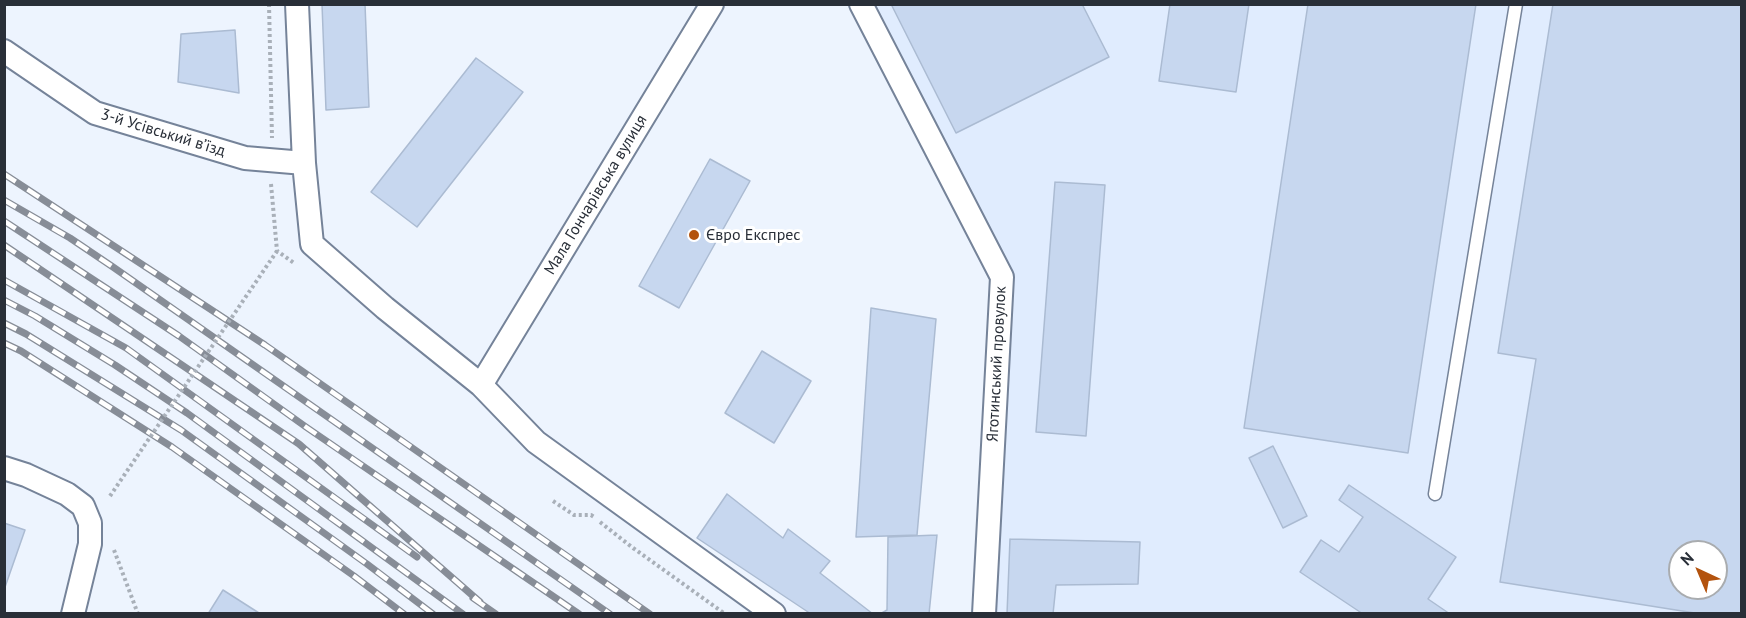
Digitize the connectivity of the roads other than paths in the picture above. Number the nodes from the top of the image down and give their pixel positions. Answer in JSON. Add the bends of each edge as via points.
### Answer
{"nodes":[{"id":1,"x":297,"y":4,"type":"edge"},
{"id":2,"x":712,"y":4,"type":"edge"},
{"id":3,"x":861,"y":4,"type":"edge"},
{"id":4,"x":1516,"y":4,"type":"edge"},
{"id":5,"x":4,"y":51,"type":"edge"},
{"id":6,"x":304,"y":163,"type":"junction"},
{"id":7,"x":481,"y":385,"type":"junction"},
{"id":8,"x":4,"y":468,"type":"edge"},
{"id":9,"x":1434,"y":494,"type":"dead end"},
{"id":10,"x":73,"y":614,"type":"edge"},
{"id":11,"x":774,"y":614,"type":"edge"},
{"id":12,"x":984,"y":614,"type":"edge"}],
"edges":[{"from":1,"to":6,"type":"street"},
{"from":2,"to":7,"type":"street","name":"Мала Гончарівська вулиця"},
{"from":3,"to":12,"type":"street","name":"Яготинський провулок","via":[[1002,277]]},
{"from":4,"to":9,"type":"lane"},
{"from":5,"to":6,"type":"street","name":"3-й Усівський в’їзд","via":[[95,113],[244,158]]},
{"from":6,"to":7,"type":"street","via":[[312,244]]},
{"from":7,"to":11,"type":"street","via":[[536,442]]},
{"from":8,"to":10,"type":"street","via":[[67,494],[83,506],[90,523],[90,544]]}]}
